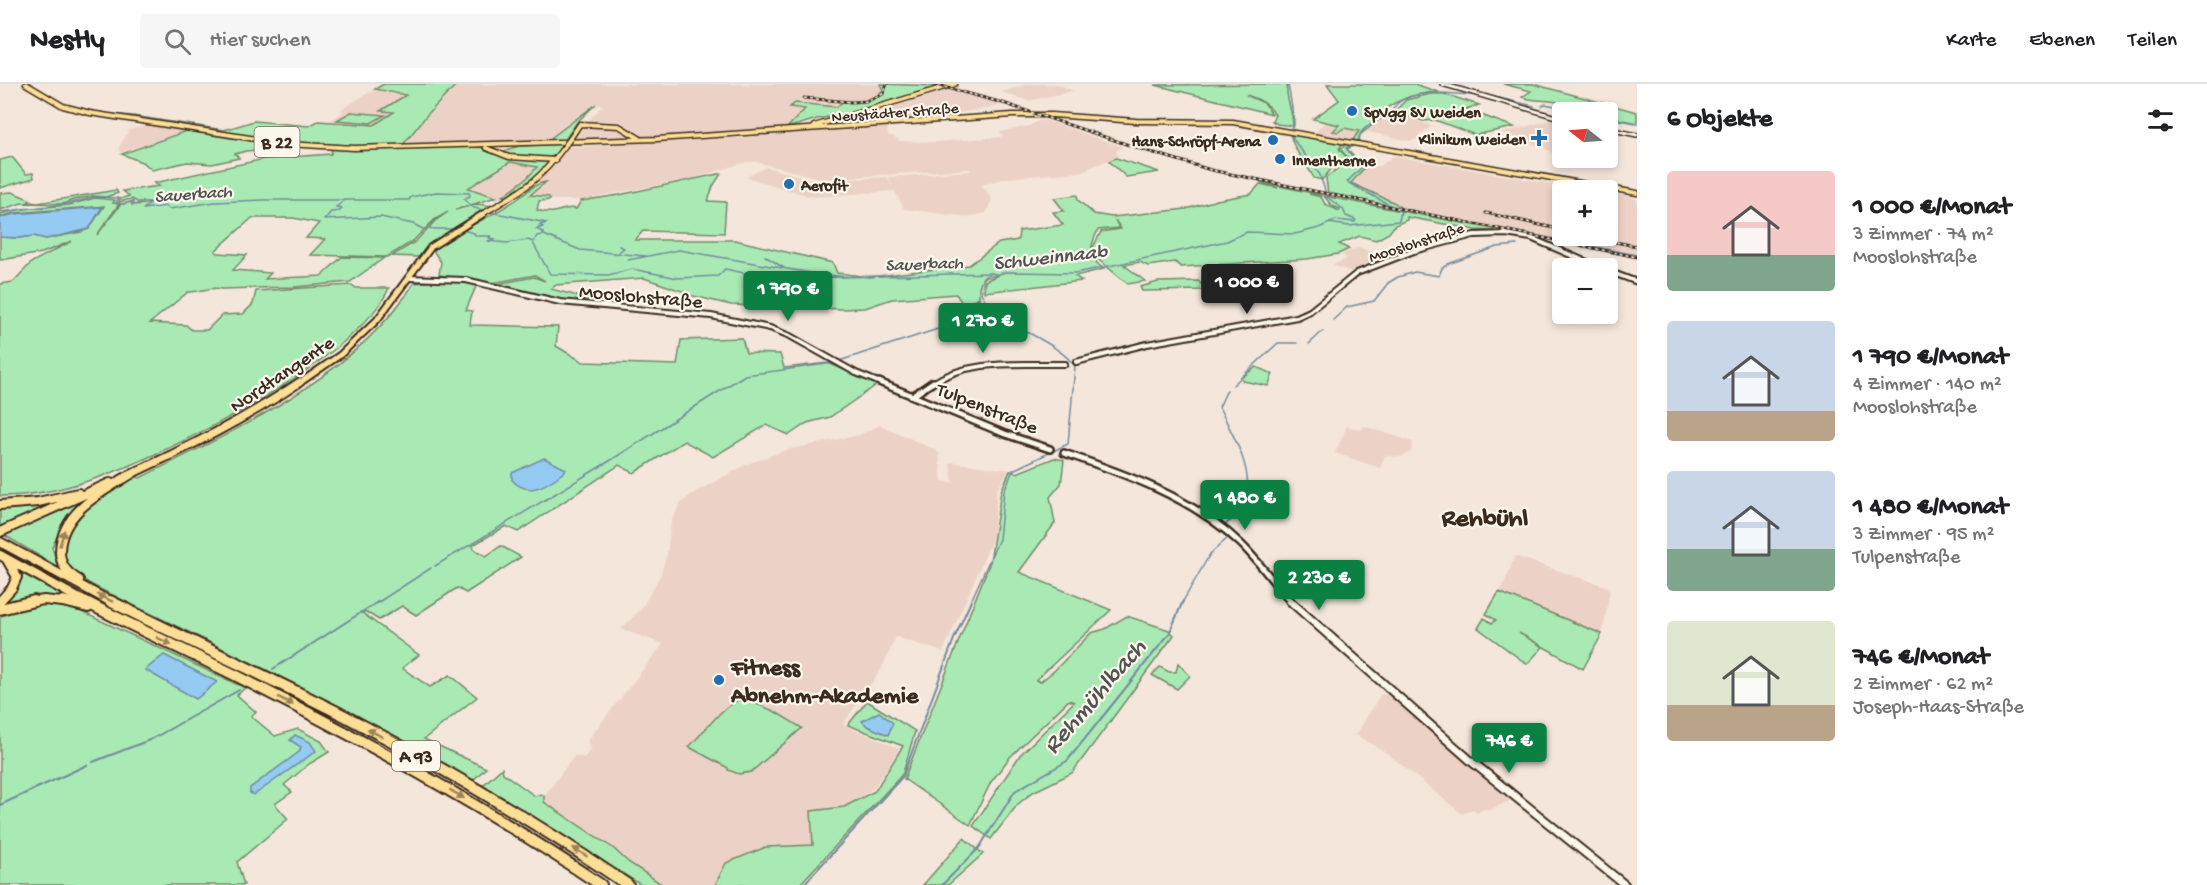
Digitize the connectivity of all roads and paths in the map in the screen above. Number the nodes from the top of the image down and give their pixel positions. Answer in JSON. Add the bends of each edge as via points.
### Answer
{"nodes":[{"id":1,"x":27,"y":84,"type":"edge"},
{"id":2,"x":955,"y":84,"type":"edge"},
{"id":3,"x":1442,"y":84,"type":"edge"},
{"id":4,"x":1552,"y":116,"type":"edge"},
{"id":5,"x":828,"y":122,"type":"junction"},
{"id":6,"x":591,"y":124,"type":"junction"},
{"id":7,"x":836,"y":127,"type":"junction"},
{"id":8,"x":821,"y":128,"type":"junction"},
{"id":9,"x":806,"y":129,"type":"junction"},
{"id":10,"x":576,"y":130,"type":"junction"},
{"id":11,"x":1618,"y":131,"type":"edge"},
{"id":12,"x":630,"y":132,"type":"junction"},
{"id":13,"x":1637,"y":135,"type":"edge"},
{"id":14,"x":657,"y":139,"type":"junction"},
{"id":15,"x":608,"y":141,"type":"junction"},
{"id":16,"x":522,"y":144,"type":"junction"},
{"id":17,"x":472,"y":146,"type":"junction"},
{"id":18,"x":560,"y":154,"type":"junction"},
{"id":19,"x":502,"y":155,"type":"junction"},
{"id":20,"x":544,"y":159,"type":"junction"},
{"id":21,"x":555,"y":160,"type":"junction"},
{"id":22,"x":1637,"y":194,"type":"edge"},
{"id":23,"x":1578,"y":258,"type":"edge"},
{"id":24,"x":412,"y":271,"type":"junction"},
{"id":25,"x":1618,"y":275,"type":"edge"},
{"id":26,"x":408,"y":278,"type":"junction"},
{"id":27,"x":421,"y":278,"type":"junction"},
{"id":28,"x":1637,"y":282,"type":"edge"},
{"id":29,"x":1076,"y":362,"type":"dead end"},
{"id":30,"x":1065,"y":364,"type":"dead end"},
{"id":31,"x":914,"y":395,"type":"junction"},
{"id":32,"x":1050,"y":449,"type":"dead end"},
{"id":33,"x":1064,"y":453,"type":"dead end"},
{"id":34,"x":133,"y":473,"type":"junction"},
{"id":35,"x":106,"y":485,"type":"junction"},
{"id":36,"x":0,"y":506,"type":"edge"},
{"id":37,"x":0,"y":532,"type":"edge"},
{"id":38,"x":0,"y":542,"type":"edge"},
{"id":39,"x":1249,"y":552,"type":"joint"},
{"id":40,"x":4,"y":557,"type":"edge"},
{"id":41,"x":82,"y":587,"type":"junction"},
{"id":42,"x":0,"y":601,"type":"edge"},
{"id":43,"x":0,"y":609,"type":"edge"},
{"id":44,"x":112,"y":615,"type":"junction"},
{"id":45,"x":601,"y":885,"type":"edge"},
{"id":46,"x":628,"y":885,"type":"edge"},
{"id":47,"x":1626,"y":885,"type":"edge"}],
"edges":[{"from":1,"to":17,"type":"main road","number":"B 22","via":[[71,108],[288,144],[331,148]]},
{"from":2,"to":5,"type":"main road","number":"B 22"},
{"from":3,"to":4,"type":"street"},
{"from":5,"to":7,"type":"main road"},
{"from":5,"to":8,"type":"main road","number":"B 22"},
{"from":5,"to":9,"type":"main road","number":"B 22"},
{"from":6,"to":10,"type":"main road"},
{"from":6,"to":10,"type":"main road","via":[[580,124]]},
{"from":6,"to":12,"type":"main road","via":[[618,126]]},
{"from":7,"to":8,"type":"main road","name":"Neustädter Straße"},
{"from":7,"to":22,"type":"main road","name":"Neustädter Straße","via":[[1042,114],[1137,121],[1230,121]]},
{"from":8,"to":9,"type":"main road","number":"B 22"},
{"from":9,"to":14,"type":"main road","number":"B 22"},
{"from":10,"to":18,"type":"main road","bridge":true},
{"from":11,"to":13,"type":"street"},
{"from":12,"to":14,"type":"main road","via":[[638,138]]},
{"from":12,"to":15,"type":"main road"},
{"from":14,"to":15,"type":"main road","number":"B 22"},
{"from":15,"to":16,"type":"main road","number":"B 22"},
{"from":16,"to":17,"type":"main road","number":"B 22"},
{"from":16,"to":19,"type":"main road","via":[[506,148]]},
{"from":17,"to":19,"type":"main road"},
{"from":18,"to":20,"type":"main road"},
{"from":18,"to":21,"type":"main road"},
{"from":19,"to":20,"type":"main road"},
{"from":20,"to":21,"type":"main road"},
{"from":21,"to":24,"type":"main road","name":"Nordtangente","via":[[538,180],[440,240]]},
{"from":23,"to":29,"type":"street","name":"Mooslohstraße","via":[[1531,238],[1482,234],[1448,240],[1357,273],[1297,317],[1147,344]]},
{"from":24,"to":26,"type":"main road","name":"Nordtangente"},
{"from":24,"to":27,"type":"main road"},
{"from":25,"to":28,"type":"street"},
{"from":26,"to":27,"type":"street","name":"Mooslohstraße"},
{"from":26,"to":34,"type":"main road","name":"Nordtangente","via":[[377,320],[340,355],[273,401]]},
{"from":27,"to":31,"type":"street","name":"Mooslohstraße","via":[[477,282],[584,305],[750,323],[790,336],[835,362]]},
{"from":30,"to":31,"type":"street","via":[[981,365],[940,378]]},
{"from":31,"to":32,"type":"street","name":"Tulpenstraße"},
{"from":33,"to":39,"type":"street","via":[[1121,473],[1174,499],[1224,530]]},
{"from":34,"to":35,"type":"highway"},
{"from":41,"to":34,"type":"highway","one_way":true,"via":[[61,561],[59,546],[63,532],[81,509]]},
{"from":35,"to":36,"type":"highway","via":[[38,502]]},
{"from":35,"to":37,"type":"highway"},
{"from":38,"to":41,"type":"highway","number":"A 93"},
{"from":39,"to":47,"type":"street","via":[[1319,628],[1561,835]]},
{"from":40,"to":42,"type":"highway","via":[[17,577]]},
{"from":40,"to":44,"type":"highway","number":"A 93"},
{"from":46,"to":41,"type":"highway","number":"A 93","one_way":true,"via":[[461,781],[355,722]]},
{"from":43,"to":44,"type":"highway","via":[[52,599]]},
{"from":44,"to":45,"type":"highway","number":"A 93","one_way":true,"via":[[334,726],[451,790]]}]}
